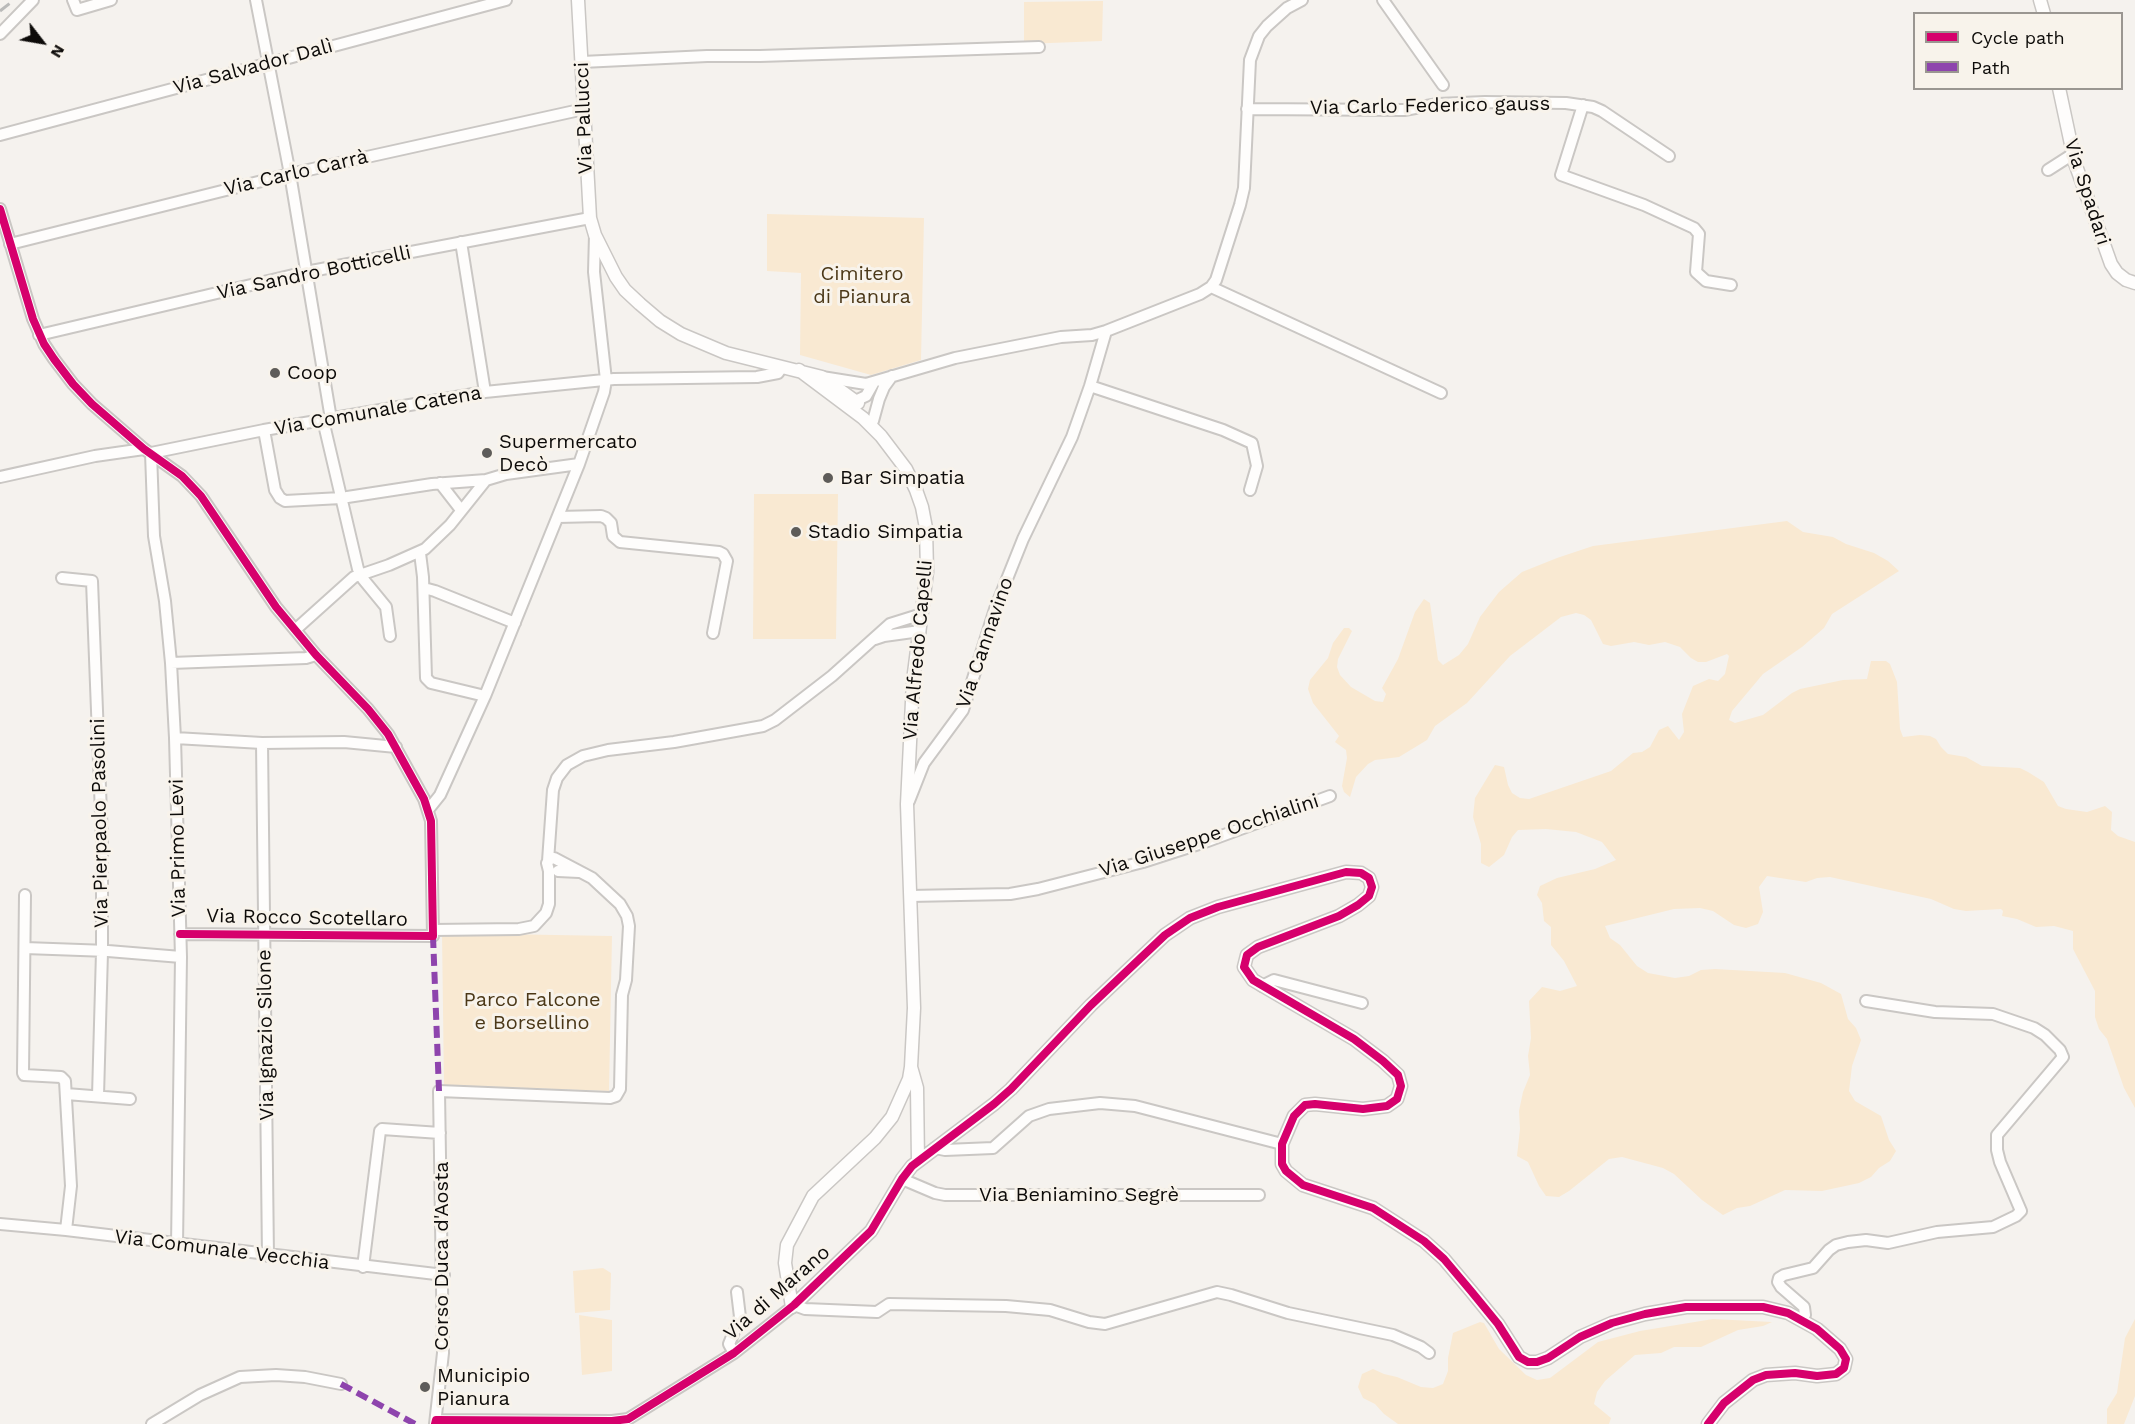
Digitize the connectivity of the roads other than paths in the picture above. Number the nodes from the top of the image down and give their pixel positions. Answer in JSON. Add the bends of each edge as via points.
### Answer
{"nodes":[{"id":1,"x":33,"y":0,"type":"edge"},
{"id":2,"x":73,"y":0,"type":"edge"},
{"id":3,"x":111,"y":0,"type":"edge"},
{"id":4,"x":256,"y":0,"type":"edge"},
{"id":5,"x":506,"y":0,"type":"edge"},
{"id":6,"x":578,"y":0,"type":"edge"},
{"id":7,"x":1302,"y":0,"type":"edge"},
{"id":8,"x":1383,"y":0,"type":"edge"},
{"id":9,"x":474,"y":4,"type":"edge"},
{"id":10,"x":0,"y":34,"type":"edge"},
{"id":11,"x":1039,"y":47,"type":"dead end"},
{"id":12,"x":582,"y":62,"type":"junction"},
{"id":13,"x":269,"y":63,"type":"junction"},
{"id":14,"x":1443,"y":86,"type":"dead end"},
{"id":15,"x":2059,"y":90,"type":"edge"},
{"id":16,"x":1583,"y":105,"type":"junction"},
{"id":17,"x":584,"y":109,"type":"junction"},
{"id":18,"x":1247,"y":109,"type":"junction"},
{"id":19,"x":0,"y":135,"type":"edge"},
{"id":20,"x":2073,"y":154,"type":"junction"},
{"id":21,"x":1669,"y":156,"type":"dead end"},
{"id":22,"x":2048,"y":170,"type":"dead end"},
{"id":23,"x":290,"y":174,"type":"junction"},
{"id":24,"x":0,"y":209,"type":"edge"},
{"id":25,"x":590,"y":218,"type":"junction"},
{"id":26,"x":595,"y":235,"type":"junction"},
{"id":27,"x":461,"y":242,"type":"junction"},
{"id":28,"x":10,"y":244,"type":"junction"},
{"id":29,"x":606,"y":259,"type":"junction"},
{"id":30,"x":306,"y":272,"type":"junction"},
{"id":31,"x":594,"y":272,"type":"junction"},
{"id":32,"x":2135,"y":283,"type":"edge"},
{"id":33,"x":1731,"y":285,"type":"dead end"},
{"id":34,"x":1211,"y":287,"type":"junction"},
{"id":35,"x":1106,"y":332,"type":"junction"},
{"id":36,"x":39,"y":335,"type":"junction"},
{"id":37,"x":782,"y":367,"type":"junction"},
{"id":38,"x":892,"y":376,"type":"junction"},
{"id":39,"x":606,"y":380,"type":"junction"},
{"id":40,"x":820,"y":381,"type":"junction"},
{"id":41,"x":874,"y":382,"type":"junction"},
{"id":42,"x":863,"y":385,"type":"junction"},
{"id":43,"x":1090,"y":386,"type":"junction"},
{"id":44,"x":485,"y":392,"type":"junction"},
{"id":45,"x":1441,"y":393,"type":"dead end"},
{"id":46,"x":855,"y":401,"type":"junction"},
{"id":47,"x":327,"y":419,"type":"junction"},
{"id":48,"x":872,"y":423,"type":"junction"},
{"id":49,"x":264,"y":430,"type":"junction"},
{"id":50,"x":147,"y":451,"type":"junction"},
{"id":51,"x":579,"y":464,"type":"junction"},
{"id":52,"x":0,"y":477,"type":"edge"},
{"id":53,"x":486,"y":480,"type":"junction"},
{"id":54,"x":440,"y":483,"type":"junction"},
{"id":55,"x":1250,"y":490,"type":"dead end"},
{"id":56,"x":341,"y":498,"type":"junction"},
{"id":57,"x":461,"y":510,"type":"junction"},
{"id":58,"x":558,"y":517,"type":"junction"},
{"id":59,"x":420,"y":553,"type":"junction"},
{"id":60,"x":361,"y":575,"type":"junction"},
{"id":61,"x":62,"y":578,"type":"dead end"},
{"id":62,"x":424,"y":588,"type":"junction"},
{"id":63,"x":922,"y":614,"type":"junction"},
{"id":64,"x":515,"y":623,"type":"junction"},
{"id":65,"x":295,"y":630,"type":"junction"},
{"id":66,"x":920,"y":631,"type":"junction"},
{"id":67,"x":713,"y":633,"type":"dead end"},
{"id":68,"x":390,"y":636,"type":"dead end"},
{"id":69,"x":872,"y":640,"type":"junction"},
{"id":70,"x":316,"y":655,"type":"junction"},
{"id":71,"x":171,"y":663,"type":"junction"},
{"id":72,"x":485,"y":696,"type":"junction"},
{"id":73,"x":176,"y":738,"type":"junction"},
{"id":74,"x":262,"y":743,"type":"junction"},
{"id":75,"x":396,"y":747,"type":"junction"},
{"id":76,"x":1330,"y":796,"type":"dead end"},
{"id":77,"x":907,"y":804,"type":"junction"},
{"id":78,"x":428,"y":810,"type":"junction"},
{"id":79,"x":553,"y":862,"type":"junction"},
{"id":80,"x":25,"y":895,"type":"dead end"},
{"id":81,"x":910,"y":896,"type":"junction"},
{"id":82,"x":180,"y":933,"type":"junction"},
{"id":83,"x":433,"y":933,"type":"junction"},
{"id":84,"x":265,"y":934,"type":"junction"},
{"id":85,"x":25,"y":948,"type":"junction"},
{"id":86,"x":102,"y":952,"type":"junction"},
{"id":87,"x":181,"y":957,"type":"junction"},
{"id":88,"x":1262,"y":986,"type":"junction"},
{"id":89,"x":1866,"y":1001,"type":"dead end"},
{"id":90,"x":1362,"y":1003,"type":"dead end"},
{"id":91,"x":911,"y":1067,"type":"junction"},
{"id":92,"x":66,"y":1094,"type":"junction"},
{"id":93,"x":98,"y":1096,"type":"junction"},
{"id":94,"x":130,"y":1099,"type":"dead end"},
{"id":95,"x":440,"y":1133,"type":"junction"},
{"id":96,"x":1278,"y":1143,"type":"dead end"},
{"id":97,"x":935,"y":1148,"type":"junction"},
{"id":98,"x":918,"y":1161,"type":"junction"},
{"id":99,"x":902,"y":1179,"type":"junction"},
{"id":100,"x":1259,"y":1195,"type":"dead end"},
{"id":101,"x":0,"y":1224,"type":"edge"},
{"id":102,"x":66,"y":1230,"type":"junction"},
{"id":103,"x":177,"y":1245,"type":"junction"},
{"id":104,"x":268,"y":1256,"type":"junction"},
{"id":105,"x":363,"y":1267,"type":"junction"},
{"id":106,"x":444,"y":1275,"type":"junction"},
{"id":107,"x":737,"y":1292,"type":"dead end"},
{"id":108,"x":793,"y":1306,"type":"junction"},
{"id":109,"x":1801,"y":1319,"type":"junction"},
{"id":110,"x":734,"y":1353,"type":"junction"},
{"id":111,"x":1429,"y":1353,"type":"dead end"},
{"id":112,"x":341,"y":1384,"type":"dead end"},
{"id":113,"x":630,"y":1421,"type":"edge"},
{"id":114,"x":435,"y":1422,"type":"edge"},
{"id":115,"x":152,"y":1424,"type":"edge"},
{"id":116,"x":1708,"y":1424,"type":"edge"}],
"edges":[{"from":1,"to":10,"type":"street"},
{"from":2,"to":3,"type":"street","via":[[77,10]]},
{"from":4,"to":13,"type":"street"},
{"from":5,"to":9,"type":"street","name":"Via Salvador Dalì"},
{"from":6,"to":12,"type":"street","name":"Via Pallucci"},
{"from":7,"to":18,"type":"street","via":[[1275,17],[1259,36],[1250,60]]},
{"from":8,"to":14,"type":"street"},
{"from":9,"to":13,"type":"street","name":"Via Salvador Dalì"},
{"from":11,"to":12,"type":"street"},
{"from":12,"to":17,"type":"street","name":"Via Pallucci"},
{"from":13,"to":19,"type":"street","name":"Via Salvador Dalì"},
{"from":13,"to":23,"type":"street"},
{"from":15,"to":20,"type":"street","name":"Via Spadari"},
{"from":16,"to":18,"type":"street","name":"Via Carlo Federico gauss","via":[[1485,102],[1404,110]]},
{"from":16,"to":21,"type":"street","name":"Via Carlo Federico gauss","via":[[1602,111]]},
{"from":16,"to":33,"type":"street","via":[[1561,176],[1644,205],[1694,228],[1698,234],[1696,272],[1706,281]]},
{"from":17,"to":23,"type":"street","name":"Via Carlo Carrà"},
{"from":17,"to":25,"type":"street","name":"Via Pallucci"},
{"from":18,"to":34,"type":"street","via":[[1244,188]]},
{"from":20,"to":22,"type":"street"},
{"from":20,"to":32,"type":"street","name":"Via Spadari","via":[[2110,264],[2126,280]]},
{"from":23,"to":28,"type":"street","name":"Via Carlo Carrà"},
{"from":23,"to":30,"type":"street"},
{"from":24,"to":28,"type":"street"},
{"from":25,"to":26,"type":"street","name":"Via Pallucci"},
{"from":25,"to":27,"type":"street","name":"Via Sandro Botticelli"},
{"from":26,"to":29,"type":"street","name":"Via Pallucci"},
{"from":26,"to":31,"type":"street","name":"Via Pallucci"},
{"from":27,"to":30,"type":"street","name":"Via Sandro Botticelli"},
{"from":27,"to":44,"type":"street"},
{"from":28,"to":36,"type":"street"},
{"from":29,"to":31,"type":"street","via":[[598,263]]},
{"from":29,"to":37,"type":"street","name":"Via Alfredo Capelli","via":[[625,290],[681,334],[726,353]]},
{"from":30,"to":36,"type":"street","name":"Via Sandro Botticelli"},
{"from":30,"to":47,"type":"street"},
{"from":31,"to":39,"type":"street","name":"Via Pallucci"},
{"from":34,"to":35,"type":"street"},
{"from":34,"to":45,"type":"street"},
{"from":35,"to":38,"type":"street","via":[[955,358]]},
{"from":35,"to":43,"type":"street","name":"Via Cannavino"},
{"from":36,"to":50,"type":"street","via":[[73,384]]},
{"from":37,"to":39,"type":"street","name":"Via Comunale Catena","via":[[778,373],[757,377]]},
{"from":37,"to":40,"type":"street","name":"Via Alfredo Capelli","via":[[799,370]]},
{"from":38,"to":41,"type":"street"},
{"from":38,"to":48,"type":"street","via":[[884,387]]},
{"from":39,"to":44,"type":"street","name":"Via Comunale Catena"},
{"from":39,"to":51,"type":"street"},
{"from":40,"to":42,"type":"street"},
{"from":40,"to":46,"type":"street","name":"Via Alfredo Capelli"},
{"from":40,"to":48,"type":"street","name":"Via Alfredo Capelli"},
{"from":41,"to":42,"type":"street"},
{"from":41,"to":46,"type":"street","via":[[866,396]]},
{"from":42,"to":46,"type":"street","via":[[856,392]]},
{"from":43,"to":55,"type":"street","via":[[1252,443],[1257,466]]},
{"from":43,"to":77,"type":"street","name":"Via Cannavino","via":[[1072,437],[999,599],[963,710],[924,763]]},
{"from":44,"to":47,"type":"street","name":"Via Comunale Catena"},
{"from":46,"to":48,"type":"street","name":"Via Alfredo Capelli"},
{"from":47,"to":49,"type":"street","name":"Via Comunale Catena"},
{"from":47,"to":56,"type":"street"},
{"from":48,"to":63,"type":"street","name":"Via Alfredo Capelli","via":[[906,469],[922,507],[927,561]]},
{"from":49,"to":50,"type":"street","name":"Via Comunale Catena"},
{"from":49,"to":56,"type":"street","via":[[280,498]]},
{"from":50,"to":52,"type":"street","name":"Via Comunale Catena","via":[[95,456]]},
{"from":50,"to":65,"type":"street","via":[[182,476],[201,496]]},
{"from":50,"to":71,"type":"street","name":"Via Primo Levi"},
{"from":51,"to":53,"type":"street"},
{"from":51,"to":58,"type":"street"},
{"from":53,"to":54,"type":"street"},
{"from":53,"to":57,"type":"street"},
{"from":54,"to":56,"type":"street"},
{"from":54,"to":57,"type":"street"},
{"from":56,"to":60,"type":"street"},
{"from":57,"to":59,"type":"street"},
{"from":58,"to":64,"type":"street"},
{"from":58,"to":67,"type":"street","via":[[604,517],[610,521],[612,536],[620,542],[723,554],[726,561]]},
{"from":59,"to":60,"type":"street"},
{"from":59,"to":62,"type":"street"},
{"from":60,"to":65,"type":"street"},
{"from":60,"to":68,"type":"street","via":[[386,607]]},
{"from":61,"to":86,"type":"street","name":"Via Pierpaolo Pasolini","via":[[92,581],[101,792]]},
{"from":62,"to":64,"type":"street"},
{"from":62,"to":72,"type":"street","via":[[426,678],[433,684]]},
{"from":63,"to":66,"type":"street","name":"Via Alfredo Capelli"},
{"from":63,"to":69,"type":"street","via":[[890,624]]},
{"from":64,"to":72,"type":"street"},
{"from":65,"to":70,"type":"street"},
{"from":66,"to":69,"type":"street"},
{"from":66,"to":77,"type":"street","name":"Via Alfredo Capelli","via":[[913,681]]},
{"from":69,"to":79,"type":"street","via":[[832,676],[763,726],[608,750],[567,765],[553,790]]},
{"from":70,"to":71,"type":"street"},
{"from":70,"to":75,"type":"street","via":[[368,709]]},
{"from":71,"to":73,"type":"street","name":"Via Primo Levi"},
{"from":72,"to":78,"type":"street","via":[[440,795]]},
{"from":73,"to":74,"type":"street"},
{"from":73,"to":82,"type":"street","name":"Via Primo Levi"},
{"from":74,"to":75,"type":"street","via":[[344,742]]},
{"from":74,"to":84,"type":"street","name":"Via Ignazio Silone"},
{"from":75,"to":78,"type":"street"},
{"from":76,"to":81,"type":"street","name":"Via Giuseppe Occhialini","via":[[1143,862],[1038,889],[1010,894]]},
{"from":77,"to":81,"type":"street","name":"Via Cannavino"},
{"from":78,"to":83,"type":"street","via":[[433,834]]},
{"from":79,"to":83,"type":"street","name":"Via Rocco Scotellaro","via":[[549,904],[534,926]]},
{"from":79,"to":95,"type":"street","name":"Corso Duca d'Aosta","via":[[585,873],[620,904],[628,921],[620,1089],[612,1098],[439,1091]]},
{"from":80,"to":85,"type":"street"},
{"from":81,"to":91,"type":"street","name":"Via Cannavino","via":[[914,1008]]},
{"from":82,"to":84,"type":"street","name":"Via Rocco Scotellaro"},
{"from":82,"to":87,"type":"street","name":"Via Primo Levi"},
{"from":83,"to":84,"type":"street","name":"Via Rocco Scotellaro"},
{"from":84,"to":104,"type":"street","name":"Via Ignazio Silone"},
{"from":85,"to":86,"type":"street"},
{"from":85,"to":92,"type":"street","via":[[23,1075],[63,1078]]},
{"from":86,"to":87,"type":"street"},
{"from":86,"to":93,"type":"street","name":"Via Pierpaolo Pasolini"},
{"from":87,"to":103,"type":"street","name":"Via Primo Levi"},
{"from":88,"to":90,"type":"street","via":[[1274,980]]},
{"from":88,"to":97,"type":"street","name":"Via di Marano","via":[[1244,968],[1247,955],[1358,905],[1371,891],[1366,875],[1347,872],[1190,918],[1165,935],[1091,1005],[994,1104]]},
{"from":88,"to":109,"type":"street","via":[[1361,1044],[1398,1075],[1401,1086],[1397,1099],[1387,1106],[1363,1109],[1305,1105],[1294,1116],[1282,1144],[1286,1171],[1303,1185],[1374,1208],[1424,1241],[1471,1291],[1519,1357],[1537,1362],[1612,1323],[1686,1307],[1763,1307]]},
{"from":89,"to":109,"type":"street","via":[[1935,1012],[1993,1014],[2040,1031],[2063,1057],[1997,1135],[2000,1162],[2021,1211],[2016,1216],[1993,1227],[1937,1232],[1888,1243],[1866,1240],[1836,1245],[1813,1268],[1779,1278],[1781,1287],[1804,1307]]},
{"from":91,"to":98,"type":"street","name":"Via Cannavino","via":[[917,1088]]},
{"from":91,"to":108,"type":"street","name":"Via Cannavino","via":[[892,1117],[813,1196],[787,1245],[785,1263]]},
{"from":92,"to":93,"type":"street"},
{"from":92,"to":102,"type":"street","via":[[71,1186]]},
{"from":93,"to":94,"type":"street"},
{"from":95,"to":105,"type":"street","via":[[380,1131]]},
{"from":95,"to":106,"type":"street","name":"Corso Duca d'Aosta"},
{"from":96,"to":97,"type":"street","via":[[1135,1106],[1100,1103],[1050,1109],[1029,1116],[993,1148]]},
{"from":97,"to":98,"type":"street","name":"Via di Marano"},
{"from":98,"to":99,"type":"street","name":"Via di Marano"},
{"from":99,"to":100,"type":"street","name":"Via Beniamino Segrè","via":[[945,1195]]},
{"from":99,"to":108,"type":"street","name":"Via di Marano","via":[[871,1231]]},
{"from":101,"to":102,"type":"street","name":"Via Comunale Vecchia"},
{"from":102,"to":103,"type":"street","name":"Via Comunale Vecchia"},
{"from":103,"to":104,"type":"street","name":"Via Comunale Vecchia"},
{"from":104,"to":105,"type":"street","name":"Via Comunale Vecchia"},
{"from":105,"to":106,"type":"street","name":"Via Comunale Vecchia"},
{"from":106,"to":114,"type":"street","name":"Corso Duca d'Aosta","via":[[443,1353]]},
{"from":107,"to":110,"type":"street","via":[[740,1315],[729,1344]]},
{"from":108,"to":110,"type":"street","name":"Via di Marano"},
{"from":108,"to":111,"type":"street","via":[[805,1310],[877,1312],[889,1304],[1006,1306],[1050,1310],[1105,1324],[1217,1292],[1288,1313],[1393,1335]]},
{"from":109,"to":116,"type":"street","via":[[1840,1349],[1846,1359],[1844,1368],[1836,1374],[1766,1375],[1753,1380],[1724,1403]]},
{"from":110,"to":113,"type":"street","name":"Via di Marano"},
{"from":112,"to":115,"type":"street","via":[[285,1375],[240,1377]]},
{"from":113,"to":114,"type":"street"}]}
